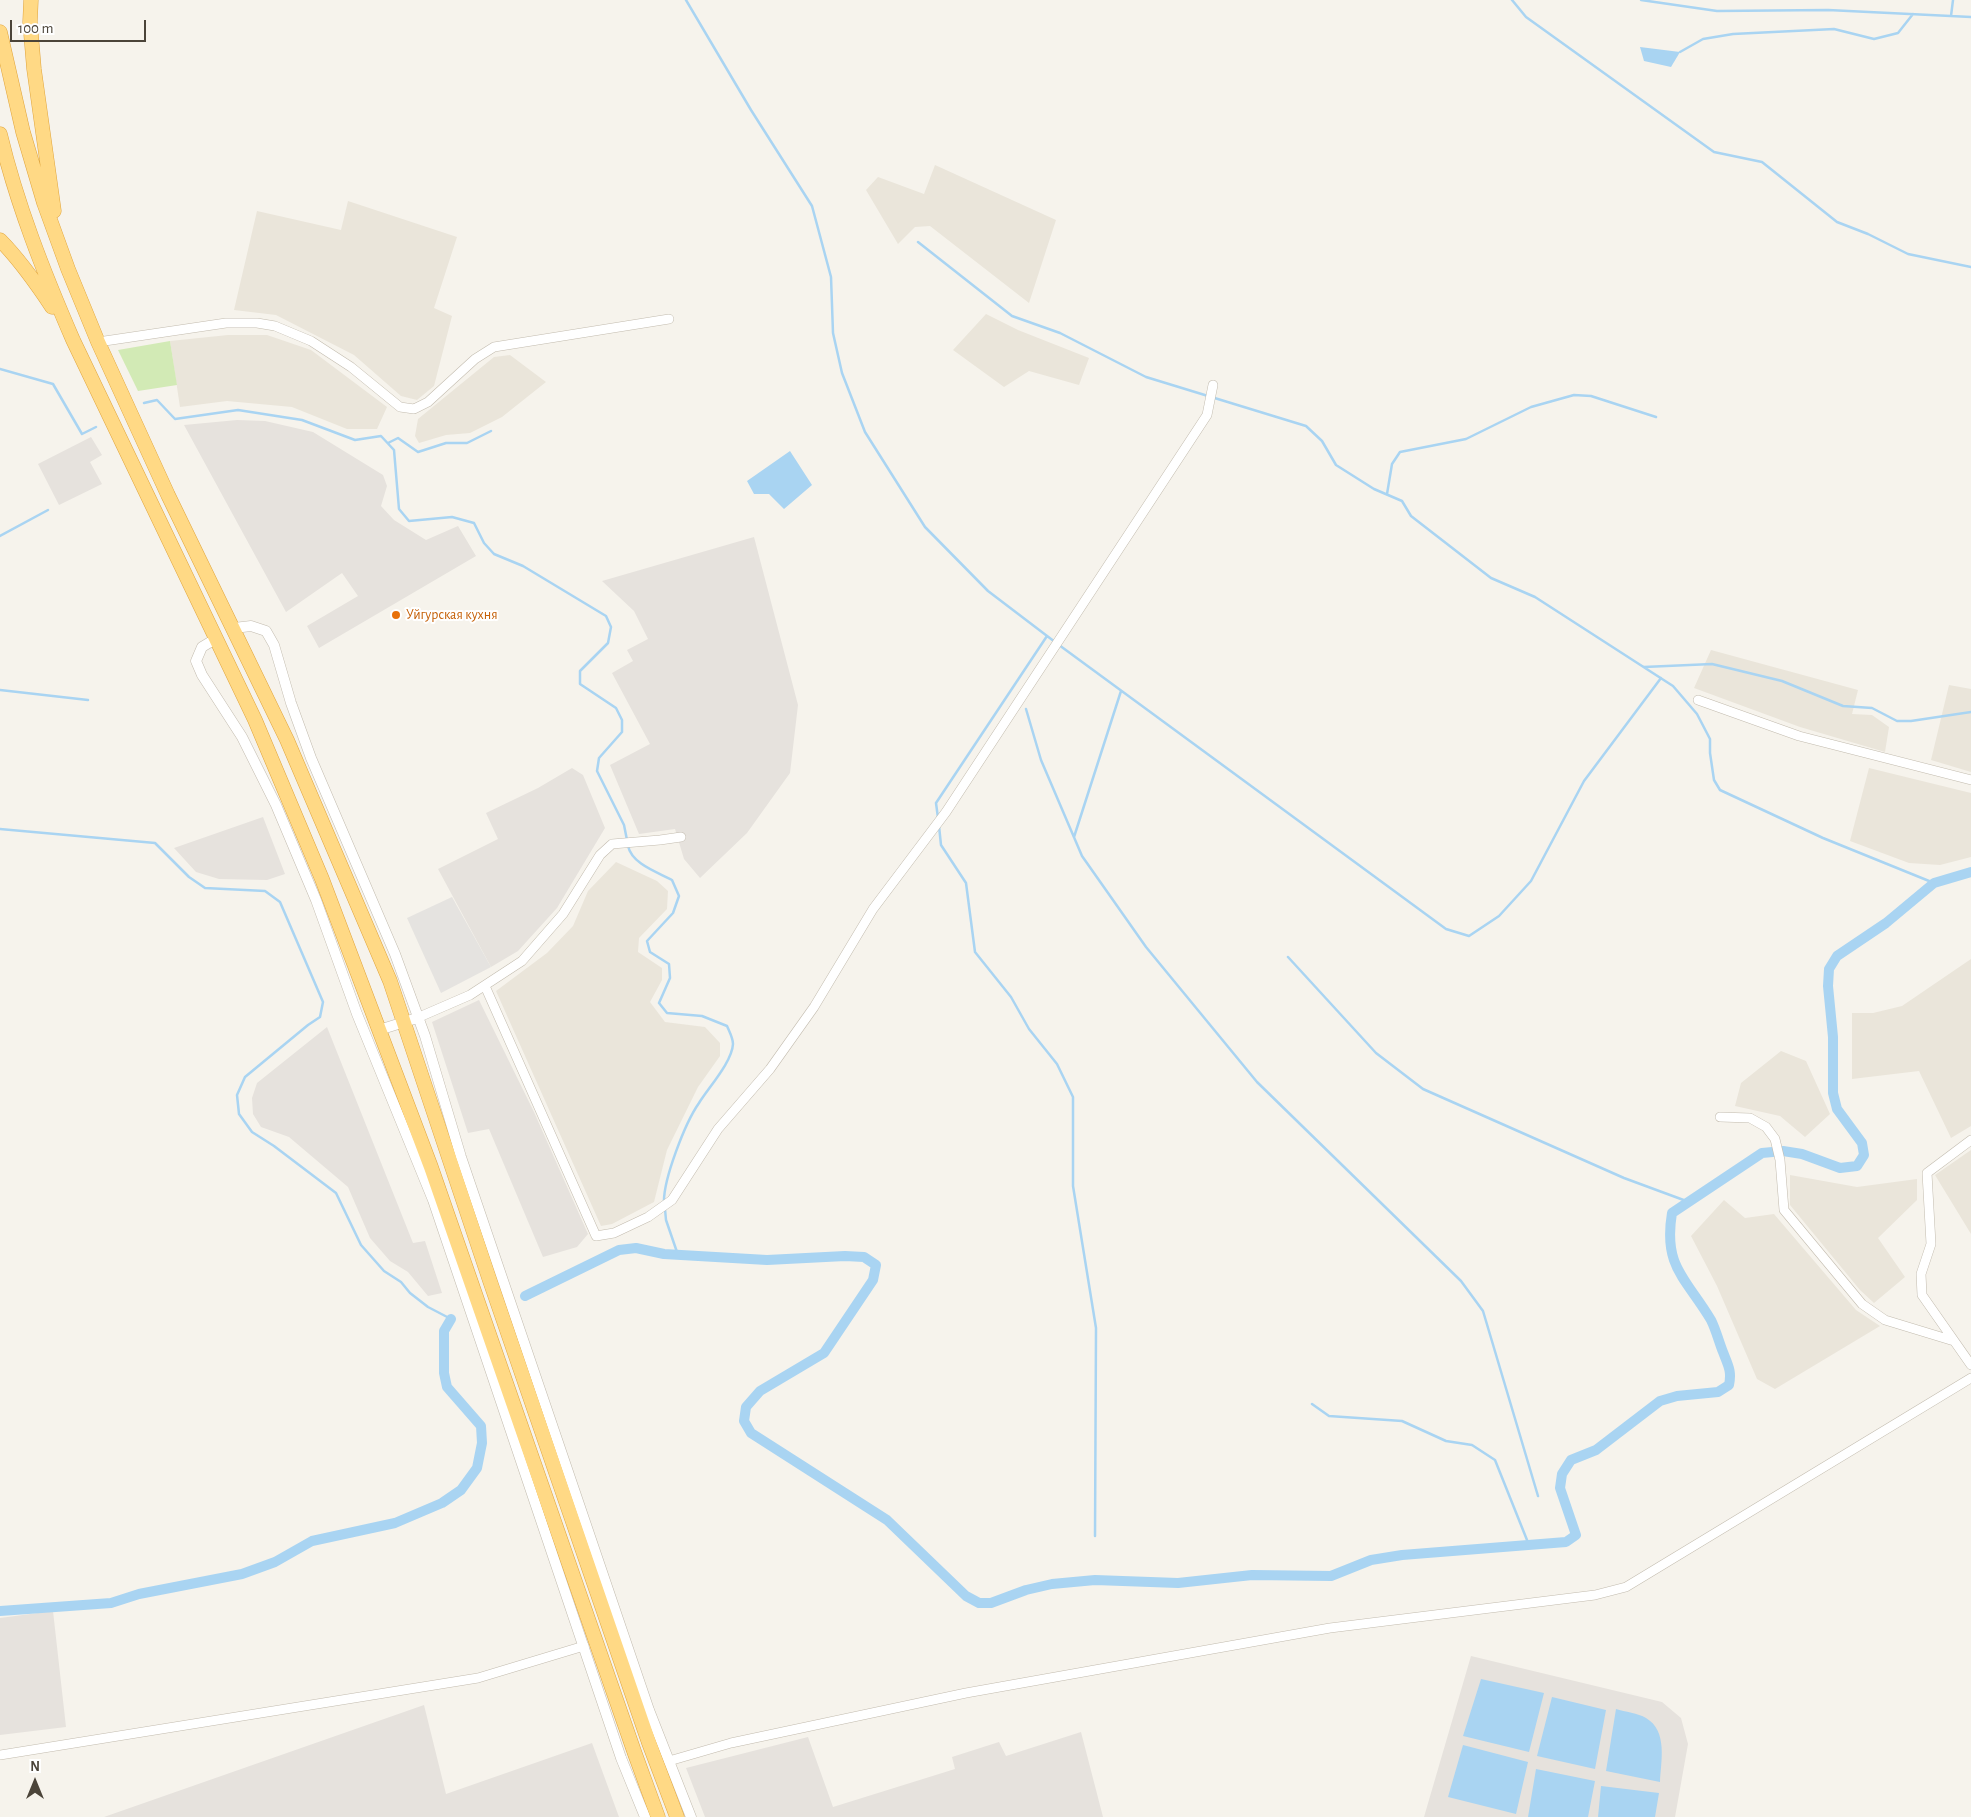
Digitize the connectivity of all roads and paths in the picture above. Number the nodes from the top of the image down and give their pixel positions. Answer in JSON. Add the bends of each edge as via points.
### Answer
{"nodes":[{"id":1,"x":31,"y":0,"type":"edge"},
{"id":2,"x":0,"y":32,"type":"edge"},
{"id":3,"x":0,"y":134,"type":"edge"},
{"id":4,"x":57,"y":236,"type":"junction"},
{"id":5,"x":0,"y":240,"type":"edge"},
{"id":6,"x":669,"y":319,"type":"dead end"},
{"id":7,"x":73,"y":340,"type":"junction"},
{"id":8,"x":98,"y":342,"type":"junction"},
{"id":9,"x":1213,"y":385,"type":"dead end"},
{"id":10,"x":234,"y":628,"type":"junction"},
{"id":11,"x":217,"y":638,"type":"junction"},
{"id":12,"x":1698,"y":700,"type":"dead end"},
{"id":13,"x":1971,"y":780,"type":"edge"},
{"id":14,"x":681,"y":836,"type":"dead end"},
{"id":15,"x":486,"y":986,"type":"junction"},
{"id":16,"x":371,"y":1008,"type":"junction"},
{"id":17,"x":357,"y":1014,"type":"junction"},
{"id":18,"x":418,"y":1018,"type":"junction"},
{"id":19,"x":403,"y":1023,"type":"junction"},
{"id":20,"x":379,"y":1030,"type":"junction"},
{"id":21,"x":1720,"y":1117,"type":"dead end"},
{"id":22,"x":1971,"y":1140,"type":"edge"},
{"id":23,"x":1954,"y":1341,"type":"junction"},
{"id":24,"x":1971,"y":1365,"type":"edge"},
{"id":25,"x":1971,"y":1378,"type":"edge"},
{"id":26,"x":584,"y":1646,"type":"junction"},
{"id":27,"x":0,"y":1755,"type":"edge"},
{"id":28,"x":669,"y":1761,"type":"junction"},
{"id":29,"x":645,"y":1817,"type":"edge"},
{"id":30,"x":658,"y":1817,"type":"edge"},
{"id":31,"x":677,"y":1817,"type":"edge"},
{"id":32,"x":691,"y":1817,"type":"edge"}],
"edges":[{"from":1,"to":4,"type":"highway","via":[[34,69]]},
{"from":2,"to":4,"type":"highway","via":[[22,132]]},
{"from":3,"to":7,"type":"highway","via":[[46,278]]},
{"from":4,"to":8,"type":"highway"},
{"from":5,"to":7,"type":"highway","via":[[35,281]]},
{"from":6,"to":8,"type":"street","via":[[494,347],[475,359],[428,402],[414,409],[400,407],[351,367],[311,341],[275,326],[226,323]]},
{"from":7,"to":11,"type":"highway"},
{"from":8,"to":10,"type":"highway"},
{"from":9,"to":15,"type":"street","via":[[1207,415],[946,812],[873,909],[814,1006],[770,1069],[718,1129],[672,1200],[648,1217],[614,1233],[596,1236]]},
{"from":10,"to":18,"type":"street","via":[[251,626],[266,632],[274,644],[311,758],[395,954]]},
{"from":10,"to":19,"type":"highway","via":[[287,740],[386,972]]},
{"from":11,"to":16,"type":"highway","via":[[322,879]]},
{"from":11,"to":17,"type":"street","via":[[202,647],[196,661],[242,737],[276,805],[316,900]]},
{"from":12,"to":13,"type":"street","via":[[1799,736]]},
{"from":14,"to":15,"type":"street","via":[[612,844],[600,855],[564,914],[544,938],[522,961]]},
{"from":15,"to":18,"type":"street"},
{"from":16,"to":17,"type":"street"},
{"from":16,"to":20,"type":"highway"},
{"from":17,"to":26,"type":"street","via":[[433,1200]]},
{"from":18,"to":19,"type":"street"},
{"from":18,"to":28,"type":"street","via":[[502,1278]]},
{"from":19,"to":20,"type":"street"},
{"from":19,"to":31,"type":"highway"},
{"from":20,"to":30,"type":"highway","via":[[431,1167]]},
{"from":21,"to":23,"type":"street","via":[[1750,1118],[1766,1127],[1775,1139],[1780,1160],[1784,1210],[1862,1304],[1885,1320]]},
{"from":22,"to":23,"type":"street","via":[[1927,1173],[1931,1244],[1921,1274],[1922,1295]]},
{"from":23,"to":24,"type":"street"},
{"from":25,"to":28,"type":"street","via":[[1626,1587],[1595,1595],[1330,1628],[966,1693],[731,1743]]},
{"from":26,"to":27,"type":"street","via":[[478,1678]]},
{"from":26,"to":29,"type":"street"},
{"from":28,"to":32,"type":"street"}]}
